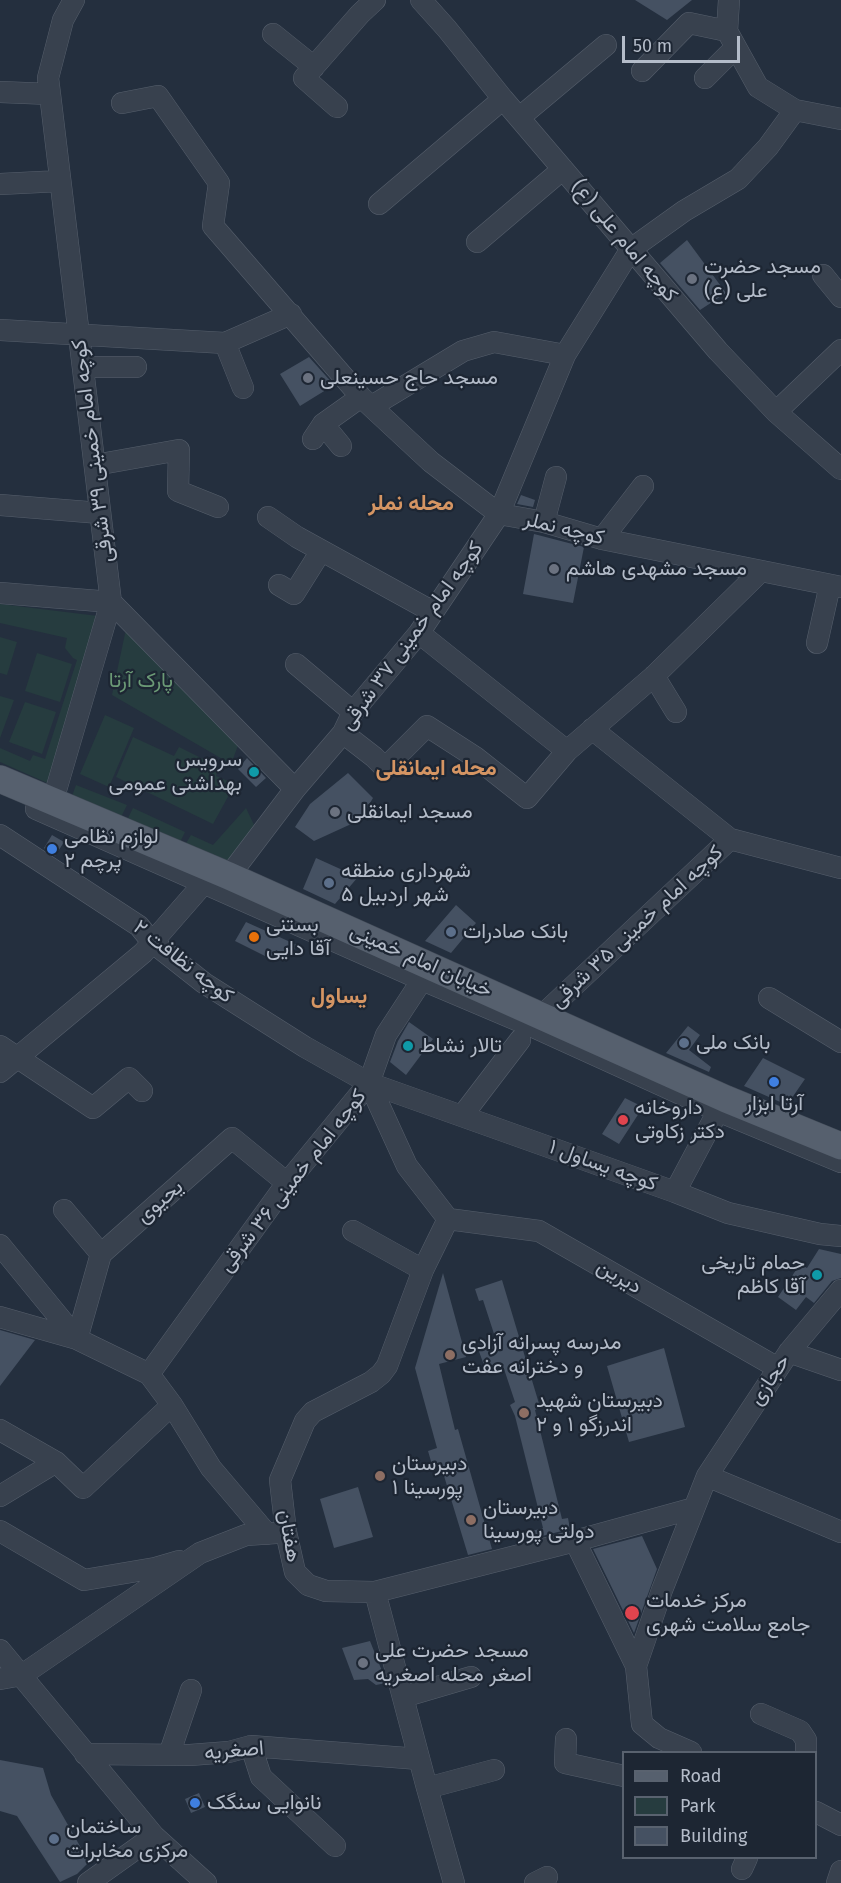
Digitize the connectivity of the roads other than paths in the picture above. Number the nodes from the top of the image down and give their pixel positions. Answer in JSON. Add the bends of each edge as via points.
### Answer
{"nodes":[{"id":1,"x":74,"y":0,"type":"edge"},
{"id":2,"x":375,"y":0,"type":"edge"},
{"id":3,"x":421,"y":0,"type":"edge"},
{"id":4,"x":729,"y":0,"type":"edge"},
{"id":5,"x":273,"y":34,"type":"dead end"},
{"id":6,"x":731,"y":39,"type":"junction"},
{"id":7,"x":606,"y":45,"type":"dead end"},
{"id":8,"x":314,"y":67,"type":"junction"},
{"id":9,"x":642,"y":70,"type":"dead end"},
{"id":10,"x":705,"y":78,"type":"dead end"},
{"id":11,"x":0,"y":92,"type":"edge"},
{"id":12,"x":50,"y":94,"type":"junction"},
{"id":13,"x":504,"y":99,"type":"junction"},
{"id":14,"x":122,"y":103,"type":"dead end"},
{"id":15,"x":337,"y":107,"type":"dead end"},
{"id":16,"x":795,"y":110,"type":"junction"},
{"id":17,"x":520,"y":117,"type":"junction"},
{"id":18,"x":841,"y":119,"type":"edge"},
{"id":19,"x":563,"y":168,"type":"junction"},
{"id":20,"x":60,"y":182,"type":"junction"},
{"id":21,"x":0,"y":184,"type":"edge"},
{"id":22,"x":379,"y":204,"type":"dead end"},
{"id":23,"x":477,"y":242,"type":"dead end"},
{"id":24,"x":631,"y":249,"type":"junction"},
{"id":25,"x":823,"y":275,"type":"dead end"},
{"id":26,"x":841,"y":297,"type":"edge"},
{"id":27,"x":291,"y":314,"type":"junction"},
{"id":28,"x":0,"y":330,"type":"edge"},
{"id":29,"x":79,"y":333,"type":"junction"},
{"id":30,"x":225,"y":343,"type":"junction"},
{"id":31,"x":841,"y":351,"type":"edge"},
{"id":32,"x":565,"y":355,"type":"junction"},
{"id":33,"x":136,"y":367,"type":"dead end"},
{"id":34,"x":83,"y":368,"type":"junction"},
{"id":35,"x":243,"y":388,"type":"dead end"},
{"id":36,"x":367,"y":402,"type":"junction"},
{"id":37,"x":776,"y":412,"type":"junction"},
{"id":38,"x":341,"y":446,"type":"dead end"},
{"id":39,"x":95,"y":465,"type":"junction"},
{"id":40,"x":841,"y":469,"type":"edge"},
{"id":41,"x":556,"y":477,"type":"dead end"},
{"id":42,"x":643,"y":486,"type":"dead end"},
{"id":43,"x":0,"y":505,"type":"edge"},
{"id":44,"x":218,"y":507,"type":"dead end"},
{"id":45,"x":100,"y":513,"type":"junction"},
{"id":46,"x":499,"y":514,"type":"junction"},
{"id":47,"x":268,"y":517,"type":"dead end"},
{"id":48,"x":544,"y":522,"type":"junction"},
{"id":49,"x":602,"y":539,"type":"junction"},
{"id":50,"x":321,"y":551,"type":"junction"},
{"id":51,"x":761,"y":571,"type":"junction"},
{"id":52,"x":279,"y":585,"type":"dead end"},
{"id":53,"x":835,"y":586,"type":"edge"},
{"id":54,"x":0,"y":593,"type":"edge"},
{"id":55,"x":111,"y":602,"type":"junction"},
{"id":56,"x":433,"y":612,"type":"junction"},
{"id":57,"x":419,"y":633,"type":"junction"},
{"id":58,"x":817,"y":643,"type":"dead end"},
{"id":59,"x":296,"y":664,"type":"dead end"},
{"id":60,"x":654,"y":676,"type":"junction"},
{"id":61,"x":353,"y":712,"type":"junction"},
{"id":62,"x":676,"y":712,"type":"dead end"},
{"id":63,"x":592,"y":729,"type":"junction"},
{"id":64,"x":343,"y":733,"type":"junction"},
{"id":65,"x":567,"y":751,"type":"junction"},
{"id":66,"x":0,"y":779,"type":"edge"},
{"id":67,"x":295,"y":789,"type":"junction"},
{"id":68,"x":0,"y":792,"type":"edge"},
{"id":69,"x":52,"y":808,"type":"junction"},
{"id":70,"x":0,"y":835,"type":"edge"},
{"id":71,"x":730,"y":839,"type":"junction"},
{"id":72,"x":841,"y":868,"type":"edge"},
{"id":73,"x":217,"y":879,"type":"junction"},
{"id":74,"x":152,"y":942,"type":"junction"},
{"id":75,"x":426,"y":973,"type":"junction"},
{"id":76,"x":769,"y":998,"type":"dead end"},
{"id":77,"x":531,"y":1027,"type":"junction"},
{"id":78,"x":841,"y":1042,"type":"edge"},
{"id":79,"x":5,"y":1059,"type":"edge"},
{"id":80,"x":369,"y":1083,"type":"junction"},
{"id":81,"x":142,"y":1091,"type":"dead end"},
{"id":82,"x":718,"y":1111,"type":"junction"},
{"id":83,"x":462,"y":1116,"type":"junction"},
{"id":84,"x":841,"y":1146,"type":"edge"},
{"id":85,"x":841,"y":1162,"type":"edge"},
{"id":86,"x":287,"y":1183,"type":"junction"},
{"id":87,"x":675,"y":1192,"type":"junction"},
{"id":88,"x":64,"y":1210,"type":"dead end"},
{"id":89,"x":448,"y":1219,"type":"junction"},
{"id":90,"x":353,"y":1232,"type":"dead end"},
{"id":91,"x":841,"y":1236,"type":"edge"},
{"id":92,"x":0,"y":1245,"type":"edge"},
{"id":93,"x":100,"y":1254,"type":"junction"},
{"id":94,"x":423,"y":1270,"type":"junction"},
{"id":95,"x":841,"y":1290,"type":"edge"},
{"id":96,"x":0,"y":1317,"type":"edge"},
{"id":97,"x":77,"y":1339,"type":"junction"},
{"id":98,"x":783,"y":1360,"type":"junction"},
{"id":99,"x":841,"y":1370,"type":"edge"},
{"id":100,"x":149,"y":1374,"type":"junction"},
{"id":101,"x":172,"y":1405,"type":"junction"},
{"id":102,"x":0,"y":1430,"type":"edge"},
{"id":103,"x":56,"y":1462,"type":"junction"},
{"id":104,"x":707,"y":1476,"type":"junction"},
{"id":105,"x":0,"y":1496,"type":"edge"},
{"id":106,"x":694,"y":1508,"type":"junction"},
{"id":107,"x":0,"y":1531,"type":"edge"},
{"id":108,"x":841,"y":1532,"type":"edge"},
{"id":109,"x":276,"y":1533,"type":"junction"},
{"id":110,"x":575,"y":1541,"type":"junction"},
{"id":111,"x":200,"y":1553,"type":"junction"},
{"id":112,"x":375,"y":1592,"type":"junction"},
{"id":113,"x":0,"y":1650,"type":"edge"},
{"id":114,"x":636,"y":1666,"type":"junction"},
{"id":115,"x":22,"y":1675,"type":"junction"},
{"id":116,"x":471,"y":1677,"type":"dead end"},
{"id":117,"x":0,"y":1679,"type":"edge"},
{"id":118,"x":191,"y":1690,"type":"dead end"},
{"id":119,"x":403,"y":1697,"type":"junction"},
{"id":120,"x":761,"y":1714,"type":"dead end"},
{"id":121,"x":566,"y":1739,"type":"dead end"},
{"id":122,"x":657,"y":1745,"type":"edge"},
{"id":123,"x":251,"y":1746,"type":"junction"},
{"id":124,"x":686,"y":1751,"type":"edge"},
{"id":125,"x":806,"y":1751,"type":"edge"},
{"id":126,"x":85,"y":1754,"type":"junction"},
{"id":127,"x":169,"y":1755,"type":"junction"},
{"id":128,"x":419,"y":1759,"type":"junction"},
{"id":129,"x":494,"y":1770,"type":"dead end"},
{"id":130,"x":622,"y":1776,"type":"edge"},
{"id":131,"x":426,"y":1788,"type":"junction"},
{"id":132,"x":817,"y":1813,"type":"edge"},
{"id":133,"x":841,"y":1825,"type":"edge"},
{"id":134,"x":154,"y":1836,"type":"junction"},
{"id":135,"x":335,"y":1846,"type":"dead end"},
{"id":136,"x":841,"y":1871,"type":"edge"},
{"id":137,"x":96,"y":1881,"type":"edge"},
{"id":138,"x":207,"y":1883,"type":"edge"},
{"id":139,"x":454,"y":1883,"type":"edge"},
{"id":140,"x":837,"y":1883,"type":"edge"}],
"edges":[{"from":1,"to":12,"type":"street","name":"کوچه امام خمینی ۳۹ شرقی","via":[[63,20],[48,78]]},
{"from":2,"to":8,"type":"street"},
{"from":3,"to":13,"type":"street","name":"کوچه امام علی (ع)"},
{"from":4,"to":6,"type":"street"},
{"from":5,"to":8,"type":"street"},
{"from":6,"to":9,"type":"street","via":[[689,23]]},
{"from":6,"to":10,"type":"street"},
{"from":6,"to":16,"type":"street","via":[[758,87]]},
{"from":7,"to":17,"type":"street"},
{"from":8,"to":15,"type":"street","via":[[304,78]]},
{"from":11,"to":12,"type":"street"},
{"from":12,"to":20,"type":"street","name":"کوچه امام خمینی ۳۹ شرقی"},
{"from":13,"to":17,"type":"street","name":"کوچه امام علی (ع)"},
{"from":13,"to":22,"type":"street"},
{"from":14,"to":27,"type":"street","via":[[158,96],[219,183],[213,226]]},
{"from":16,"to":18,"type":"street"},
{"from":16,"to":24,"type":"street","via":[[738,179]]},
{"from":17,"to":19,"type":"street","name":"کوچه امام علی (ع)"},
{"from":19,"to":23,"type":"street"},
{"from":19,"to":24,"type":"street","name":"کوچه امام علی (ع)"},
{"from":20,"to":21,"type":"street"},
{"from":20,"to":29,"type":"street","name":"کوچه امام خمینی ۳۹ شرقی"},
{"from":24,"to":32,"type":"street","name":"کوچه امام خمینی ۳۷ شرقی"},
{"from":24,"to":37,"type":"street","name":"کوچه امام علی (ع)"},
{"from":25,"to":26,"type":"street"},
{"from":27,"to":30,"type":"street"},
{"from":27,"to":36,"type":"street"},
{"from":28,"to":29,"type":"street"},
{"from":29,"to":30,"type":"street"},
{"from":29,"to":34,"type":"street","name":"کوچه امام خمینی ۳۹ شرقی"},
{"from":30,"to":35,"type":"street"},
{"from":31,"to":37,"type":"street"},
{"from":32,"to":36,"type":"street","via":[[494,342],[463,351]]},
{"from":32,"to":46,"type":"street","name":"کوچه امام خمینی ۳۷ شرقی"},
{"from":33,"to":34,"type":"street"},
{"from":34,"to":39,"type":"street","name":"کوچه امام خمینی ۳۹ شرقی"},
{"from":36,"to":38,"type":"street","via":[[318,432]]},
{"from":36,"to":46,"type":"street","via":[[431,462]]},
{"from":37,"to":40,"type":"street","name":"کوچه امام علی (ع)"},
{"from":39,"to":44,"type":"street","via":[[179,450],[178,491]]},
{"from":39,"to":45,"type":"street","name":"کوچه امام خمینی ۳۹ شرقی"},
{"from":41,"to":48,"type":"street"},
{"from":42,"to":49,"type":"street"},
{"from":43,"to":45,"type":"street"},
{"from":45,"to":55,"type":"street","name":"کوچه امام خمینی ۳۹ شرقی"},
{"from":46,"to":48,"type":"street","name":"کوچه نملر"},
{"from":46,"to":56,"type":"street","name":"کوچه امام خمینی ۳۷ شرقی"},
{"from":47,"to":50,"type":"street"},
{"from":48,"to":49,"type":"street","name":"کوچه نملر"},
{"from":49,"to":51,"type":"street","name":"کوچه نملر"},
{"from":50,"to":52,"type":"street","via":[[294,594]]},
{"from":50,"to":56,"type":"street"},
{"from":51,"to":53,"type":"street","name":"کوچه نملر"},
{"from":51,"to":60,"type":"street"},
{"from":53,"to":58,"type":"street"},
{"from":54,"to":55,"type":"street"},
{"from":55,"to":67,"type":"street"},
{"from":55,"to":69,"type":"street","name":"کوچه امام خمینی ۳۹ شرقی"},
{"from":56,"to":57,"type":"street","name":"کوچه امام خمینی ۳۷ شرقی"},
{"from":57,"to":61,"type":"street","name":"کوچه امام خمینی ۳۷ شرقی"},
{"from":57,"to":65,"type":"street"},
{"from":59,"to":61,"type":"street"},
{"from":60,"to":62,"type":"street"},
{"from":60,"to":63,"type":"street"},
{"from":61,"to":64,"type":"street","name":"کوچه امام خمینی ۳۷ شرقی"},
{"from":63,"to":65,"type":"street"},
{"from":63,"to":71,"type":"street"},
{"from":64,"to":65,"type":"street","via":[[385,768],[427,726],[527,798]]},
{"from":64,"to":67,"type":"street","name":"کوچه امام خمینی ۳۷ شرقی"},
{"from":66,"to":69,"type":"main road","name":"خیابان امام خمینی"},
{"from":67,"to":73,"type":"street","name":"کوچه امام خمینی ۳۷ شرقی"},
{"from":68,"to":69,"type":"street"},
{"from":69,"to":73,"type":"main road","name":"خیابان امام خمینی"},
{"from":70,"to":74,"type":"street","name":"کوچه نظافت ۲","via":[[139,926]]},
{"from":71,"to":72,"type":"street"},
{"from":71,"to":77,"type":"street","name":"کوچه امام خمینی ۳۵ شرقی"},
{"from":73,"to":74,"type":"street","name":"کوچه امام خمینی ۳۷ شرقی"},
{"from":73,"to":75,"type":"main road","name":"خیابان امام خمینی"},
{"from":74,"to":79,"type":"street","name":"کوچه امام خمینی ۳۷ شرقی","via":[[143,953]]},
{"from":74,"to":80,"type":"street","name":"کوچه نظافت ۲","via":[[204,983]]},
{"from":75,"to":77,"type":"main road","name":"خیابان امام خمینی"},
{"from":75,"to":80,"type":"street","name":"کوچه امام خمینی ۳۶ شرقی","via":[[386,1035]]},
{"from":76,"to":78,"type":"street"},
{"from":77,"to":82,"type":"street"},
{"from":77,"to":83,"type":"street","name":"کوچه امام خمینی ۳۵ شرقی"},
{"from":77,"to":84,"type":"main road","name":"خیابان امام خمینی"},
{"from":79,"to":81,"type":"street","via":[[93,1108],[129,1078]]},
{"from":80,"to":83,"type":"street","name":"کوچه یساول ۱"},
{"from":80,"to":86,"type":"street","name":"کوچه امام خمینی ۳۶ شرقی"},
{"from":80,"to":89,"type":"street","via":[[407,1166]]},
{"from":82,"to":85,"type":"street"},
{"from":82,"to":87,"type":"street"},
{"from":83,"to":87,"type":"street","name":"کوچه یساول ۱"},
{"from":86,"to":93,"type":"street","name":"یحیوی","via":[[232,1138]]},
{"from":86,"to":100,"type":"street","name":"کوچه امام خمینی ۳۶ شرقی"},
{"from":87,"to":91,"type":"street","name":"کوچه یساول ۱","via":[[728,1213]]},
{"from":88,"to":93,"type":"street"},
{"from":89,"to":94,"type":"street","name":"هفتان"},
{"from":89,"to":98,"type":"street","name":"دیرین","via":[[538,1231]]},
{"from":90,"to":94,"type":"street"},
{"from":92,"to":97,"type":"street"},
{"from":93,"to":97,"type":"street"},
{"from":94,"to":109,"type":"street","name":"هفتان","via":[[381,1374],[313,1412],[305,1421],[280,1480]]},
{"from":95,"to":98,"type":"street","name":"حجازی"},
{"from":96,"to":97,"type":"street"},
{"from":97,"to":100,"type":"street"},
{"from":98,"to":99,"type":"street","name":"دیرین"},
{"from":98,"to":104,"type":"street","name":"حجازی"},
{"from":100,"to":101,"type":"street"},
{"from":101,"to":103,"type":"street","via":[[83,1488]]},
{"from":101,"to":109,"type":"street","via":[[211,1468]]},
{"from":102,"to":103,"type":"street"},
{"from":103,"to":105,"type":"street"},
{"from":104,"to":106,"type":"street","name":"حجازی"},
{"from":104,"to":108,"type":"street"},
{"from":106,"to":110,"type":"street","name":"هفتان"},
{"from":106,"to":114,"type":"street","name":"حجازی"},
{"from":107,"to":111,"type":"street","via":[[84,1580],[155,1568]]},
{"from":109,"to":111,"type":"street","via":[[246,1535]]},
{"from":109,"to":112,"type":"street","name":"هفتان","via":[[296,1572],[308,1585],[327,1591]]},
{"from":110,"to":112,"type":"street","name":"هفتان"},
{"from":110,"to":114,"type":"street"},
{"from":111,"to":115,"type":"street"},
{"from":112,"to":119,"type":"street"},
{"from":113,"to":115,"type":"street"},
{"from":114,"to":122,"type":"street","via":[[642,1724]]},
{"from":115,"to":117,"type":"street"},
{"from":115,"to":126,"type":"street"},
{"from":116,"to":119,"type":"street"},
{"from":118,"to":127,"type":"street"},
{"from":119,"to":128,"type":"street"},
{"from":120,"to":125,"type":"street","via":[[800,1731],[806,1740]]},
{"from":121,"to":130,"type":"street","via":[[565,1763]]},
{"from":122,"to":124,"type":"street"},
{"from":123,"to":127,"type":"street","name":"اصغریه","via":[[229,1752]]},
{"from":123,"to":128,"type":"street","name":"اصغریه"},
{"from":123,"to":135,"type":"street","via":[[261,1777]]},
{"from":126,"to":127,"type":"street","name":"اصغریه"},
{"from":126,"to":134,"type":"street"},
{"from":128,"to":131,"type":"street"},
{"from":129,"to":131,"type":"street"},
{"from":131,"to":139,"type":"street"},
{"from":132,"to":133,"type":"street"},
{"from":134,"to":137,"type":"street"},
{"from":134,"to":138,"type":"street"},
{"from":136,"to":140,"type":"street"}]}
